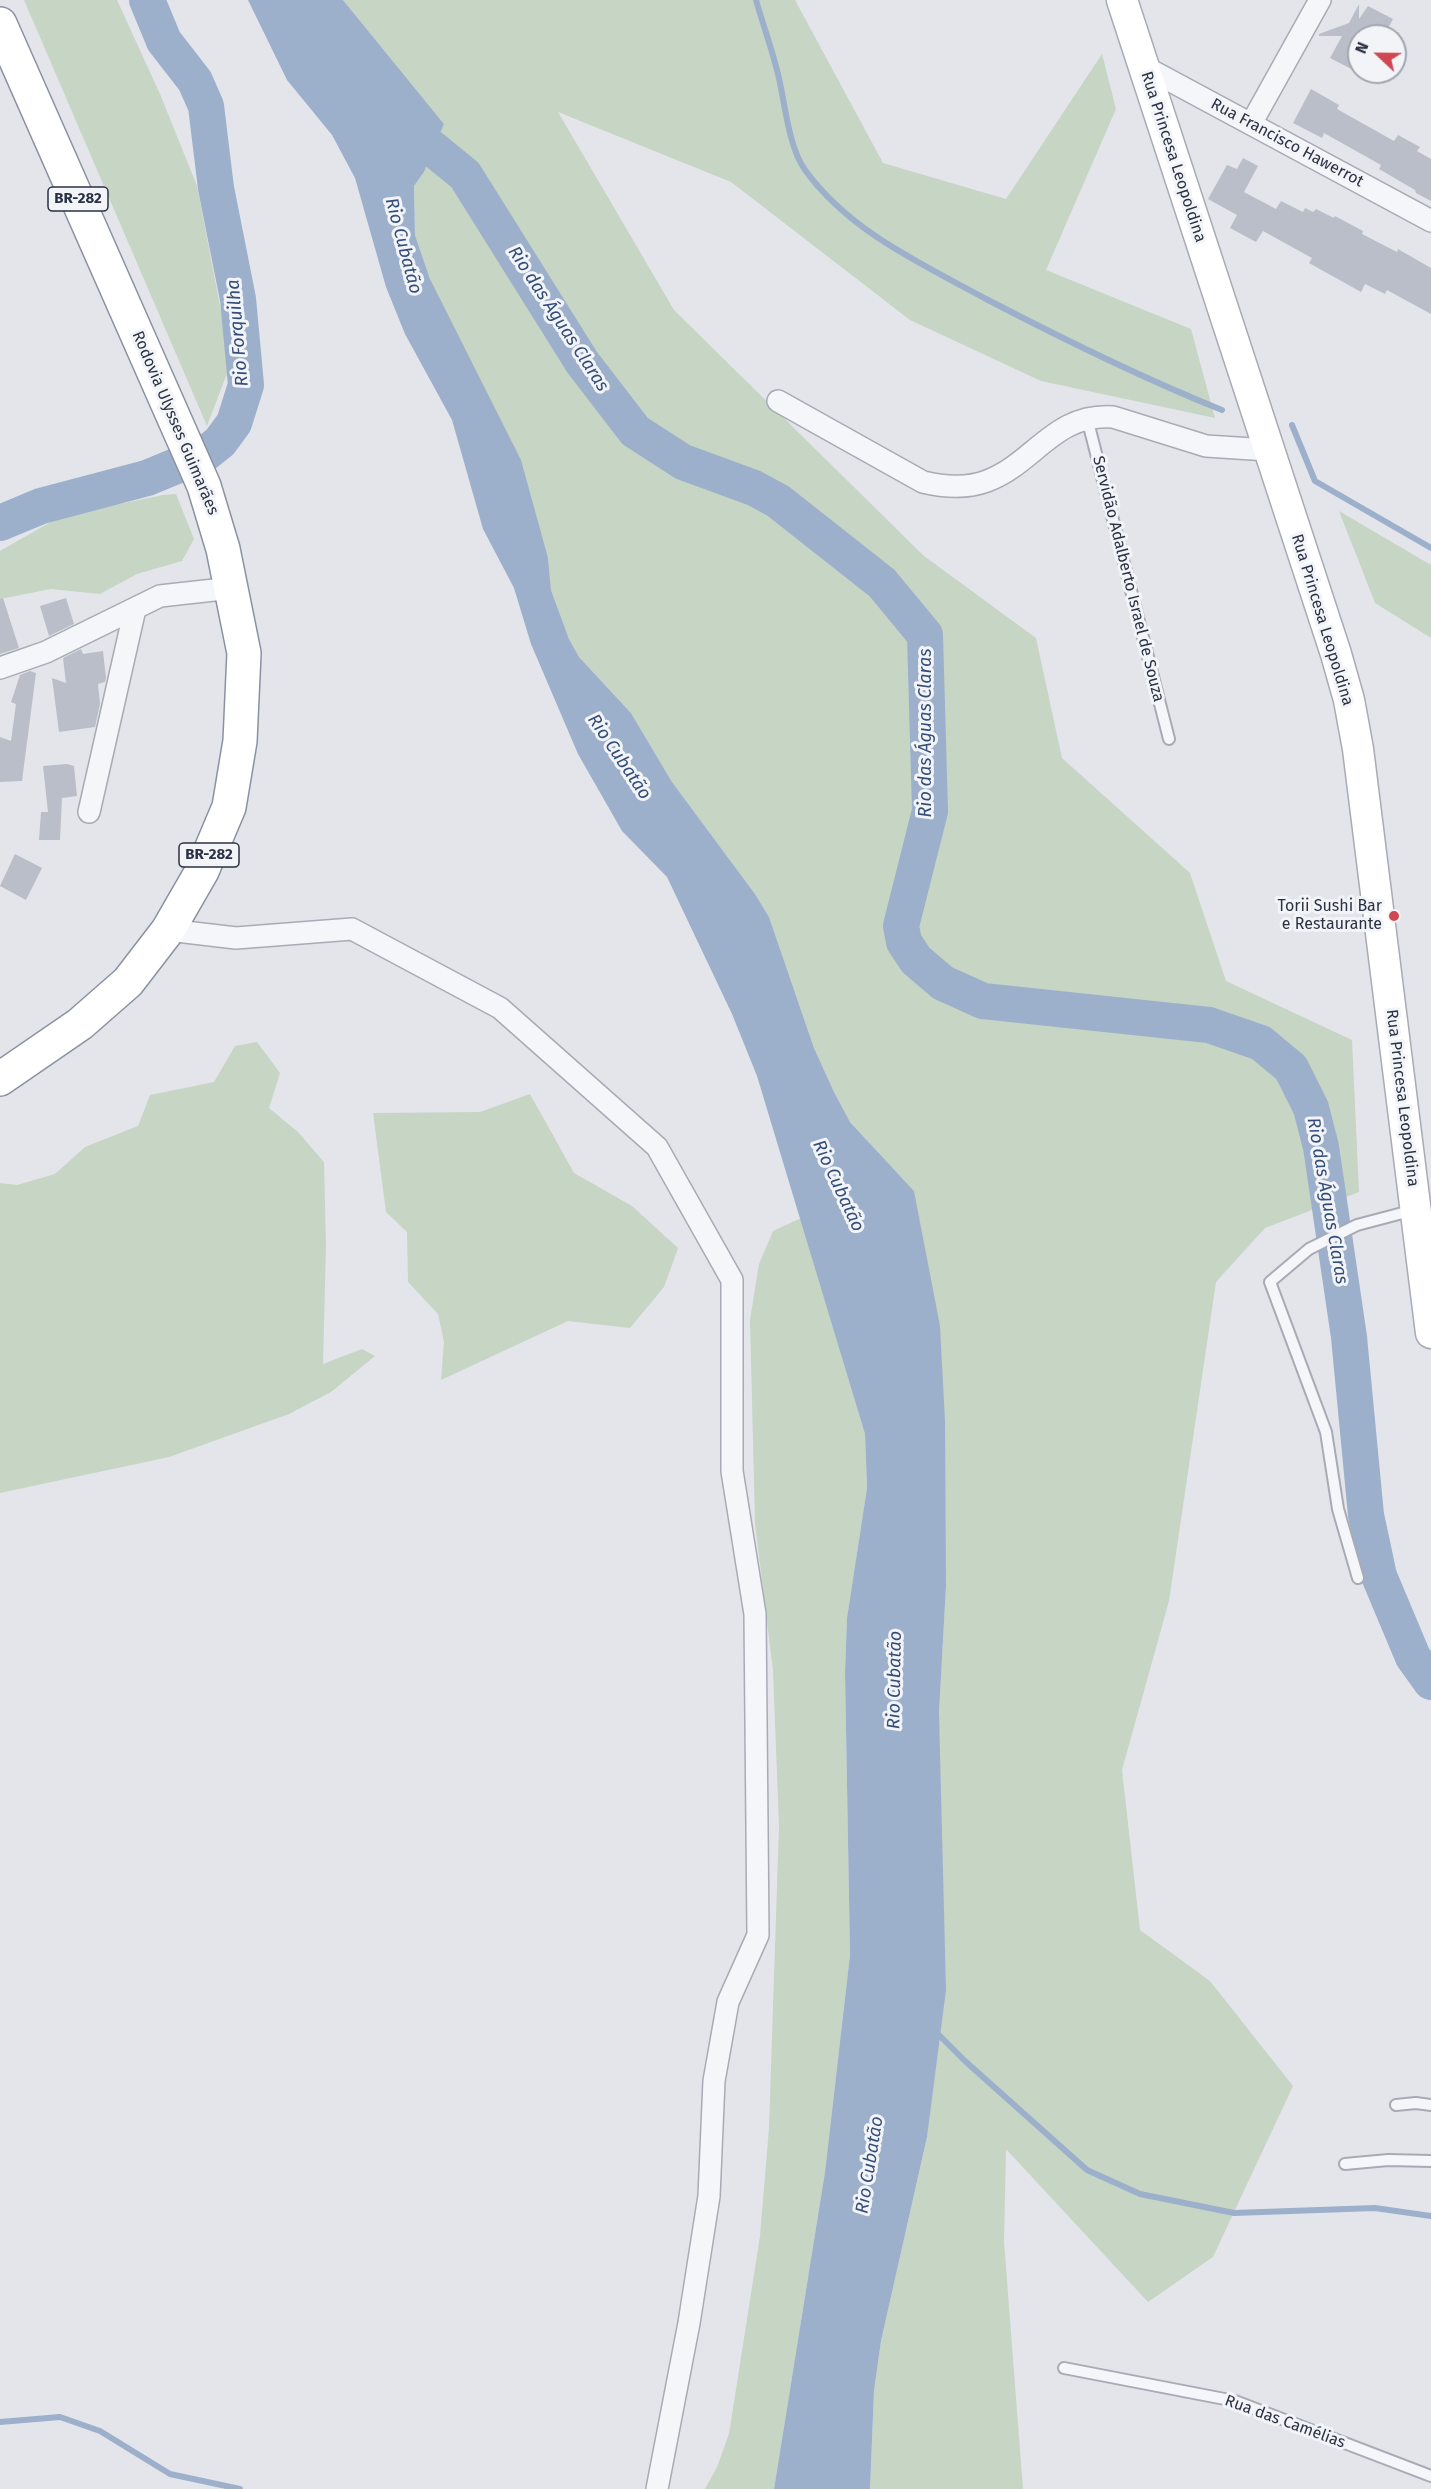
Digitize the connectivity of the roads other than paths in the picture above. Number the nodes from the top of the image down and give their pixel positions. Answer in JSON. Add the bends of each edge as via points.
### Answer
{"nodes":[{"id":1,"x":1122,"y":0,"type":"edge"},
{"id":2,"x":1320,"y":0,"type":"edge"},
{"id":3,"x":0,"y":24,"type":"edge"},
{"id":4,"x":1143,"y":66,"type":"junction"},
{"id":5,"x":1251,"y":124,"type":"junction"},
{"id":6,"x":1431,"y":221,"type":"edge"},
{"id":7,"x":778,"y":401,"type":"dead end"},
{"id":8,"x":1087,"y":418,"type":"junction"},
{"id":9,"x":1268,"y":450,"type":"junction"},
{"id":10,"x":232,"y":588,"type":"junction"},
{"id":11,"x":135,"y":609,"type":"junction"},
{"id":12,"x":0,"y":668,"type":"edge"},
{"id":13,"x":1168,"y":739,"type":"dead end"},
{"id":14,"x":89,"y":812,"type":"dead end"},
{"id":15,"x":168,"y":930,"type":"junction"},
{"id":16,"x":0,"y":1079,"type":"edge"},
{"id":17,"x":1416,"y":1210,"type":"junction"},
{"id":18,"x":1431,"y":1334,"type":"edge"},
{"id":19,"x":1358,"y":1578,"type":"dead end"},
{"id":20,"x":1396,"y":2105,"type":"dead end"},
{"id":21,"x":1431,"y":2105,"type":"edge"},
{"id":22,"x":1431,"y":2161,"type":"edge"},
{"id":23,"x":1345,"y":2164,"type":"dead end"},
{"id":24,"x":1064,"y":2368,"type":"dead end"},
{"id":25,"x":1431,"y":2476,"type":"edge"},
{"id":26,"x":657,"y":2489,"type":"edge"}],
"edges":[{"from":1,"to":4,"type":"street","name":"Rua Princesa Leopoldina"},
{"from":2,"to":5,"type":"street"},
{"from":3,"to":10,"type":"highway","name":"Rodovia Ulysses Guimarães","number":"BR-282","via":[[204,486]]},
{"from":4,"to":5,"type":"street","name":"Rua Francisco Hawerrot"},
{"from":4,"to":9,"type":"street","name":"Rua Princesa Leopoldina"},
{"from":5,"to":6,"type":"street","name":"Rua Francisco Hawerrot"},
{"from":7,"to":8,"type":"street","via":[[923,482],[940,486],[971,486],[987,481],[1056,432]]},
{"from":8,"to":9,"type":"street","via":[[1113,417],[1206,446]]},
{"from":8,"to":13,"type":"lane","name":"Servidão Adalberto Israel de Souza"},
{"from":9,"to":17,"type":"street","name":"Rua Princesa Leopoldina","via":[[1349,700]]},
{"from":10,"to":11,"type":"street","via":[[160,596]]},
{"from":10,"to":15,"type":"highway","name":"Rodovia Ulysses Guimarães","number":"BR-282","via":[[244,653],[240,741],[229,807],[202,871]]},
{"from":11,"to":12,"type":"street","via":[[46,652]]},
{"from":11,"to":14,"type":"street"},
{"from":15,"to":16,"type":"highway","name":"Rodovia Ulysses Guimarães","number":"BR-282","via":[[128,982],[80,1024]]},
{"from":15,"to":26,"type":"street","via":[[236,938],[352,929],[500,1008],[657,1147],[732,1280],[732,1471],[755,1614],[758,1935],[728,2002],[714,2081],[709,2196]]},
{"from":17,"to":18,"type":"street","name":"Rua Princesa Leopoldina"},
{"from":17,"to":19,"type":"lane","via":[[1357,1225],[1310,1249],[1270,1282],[1326,1432],[1338,1509]]},
{"from":20,"to":21,"type":"lane"},
{"from":22,"to":23,"type":"lane"},
{"from":24,"to":25,"type":"lane","name":"Rua das Camélias","via":[[1236,2401]]}]}
